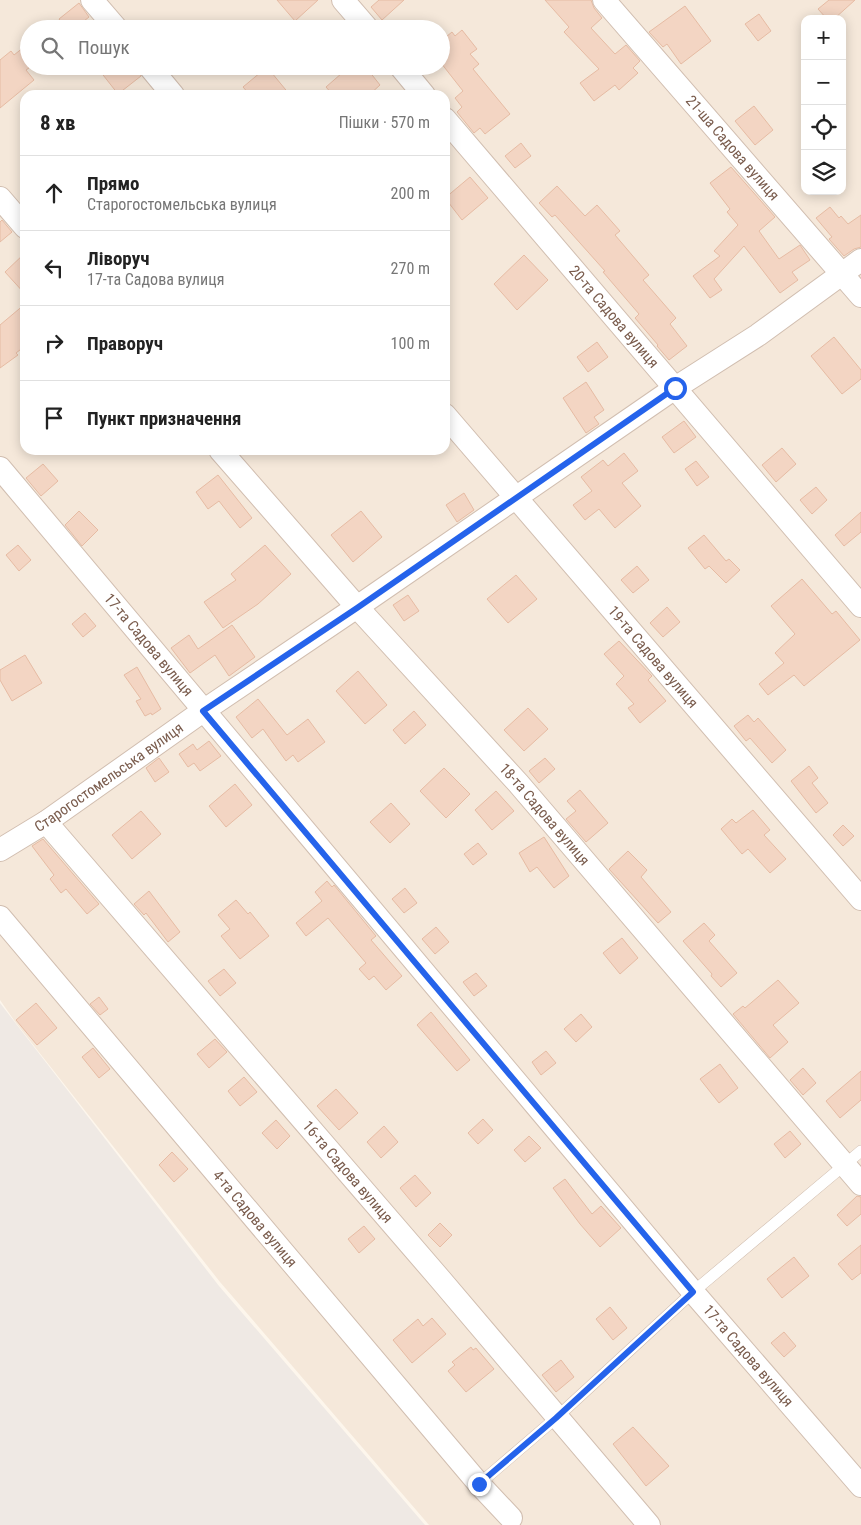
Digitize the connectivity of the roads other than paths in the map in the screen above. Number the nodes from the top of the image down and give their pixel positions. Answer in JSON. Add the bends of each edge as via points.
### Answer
{"nodes":[{"id":1,"x":92,"y":0,"type":"edge"},
{"id":2,"x":343,"y":0,"type":"edge"},
{"id":3,"x":604,"y":0,"type":"edge"},
{"id":4,"x":109,"y":20,"type":"edge"},
{"id":5,"x":360,"y":20,"type":"edge"},
{"id":6,"x":156,"y":75,"type":"edge"},
{"id":7,"x":407,"y":75,"type":"edge"},
{"id":8,"x":169,"y":90,"type":"edge"},
{"id":9,"x":420,"y":90,"type":"edge"},
{"id":10,"x":450,"y":125,"type":"edge"},
{"id":11,"x":0,"y":198,"type":"edge"},
{"id":12,"x":20,"y":221,"type":"edge"},
{"id":13,"x":861,"y":260,"type":"edge"},
{"id":14,"x":842,"y":274,"type":"junction"},
{"id":15,"x":861,"y":296,"type":"edge"},
{"id":16,"x":675,"y":388,"type":"junction"},
{"id":17,"x":450,"y":421,"type":"edge"},
{"id":18,"x":224,"y":455,"type":"edge"},
{"id":19,"x":0,"y":468,"type":"edge"},
{"id":20,"x":516,"y":498,"type":"junction"},
{"id":21,"x":861,"y":606,"type":"edge"},
{"id":22,"x":357,"y":608,"type":"junction"},
{"id":23,"x":203,"y":711,"type":"junction"},
{"id":24,"x":46,"y":822,"type":"junction"},
{"id":25,"x":0,"y":850,"type":"edge"},
{"id":26,"x":861,"y":899,"type":"edge"},
{"id":27,"x":0,"y":917,"type":"edge"},
{"id":28,"x":853,"y":1158,"type":"edge"},
{"id":29,"x":861,"y":1184,"type":"edge"},
{"id":30,"x":693,"y":1292,"type":"junction"},
{"id":31,"x":556,"y":1418,"type":"junction"},
{"id":32,"x":479,"y":1484,"type":"junction"},
{"id":33,"x":861,"y":1486,"type":"edge"},
{"id":34,"x":511,"y":1518,"type":"dead end"},
{"id":35,"x":649,"y":1525,"type":"edge"}],
"edges":[{"from":1,"to":4,"type":"street"},
{"from":2,"to":5,"type":"street"},
{"from":3,"to":14,"type":"street","name":"21-ша Садова вулиця"},
{"from":6,"to":8,"type":"street"},
{"from":7,"to":9,"type":"street"},
{"from":10,"to":16,"type":"street","name":"20-та Садова вулиця"},
{"from":11,"to":12,"type":"street"},
{"from":13,"to":14,"type":"street","name":"Старогостомельська вулиця"},
{"from":14,"to":15,"type":"street","name":"21-ша Садова вулиця"},
{"from":14,"to":16,"type":"street","name":"Старогостомельська вулиця","via":[[758,335]]},
{"from":16,"to":20,"type":"street","name":"Старогостомельська вулиця"},
{"from":16,"to":21,"type":"street","name":"20-та Садова вулиця"},
{"from":17,"to":20,"type":"street","name":"19-та Садова вулиця"},
{"from":18,"to":22,"type":"street","name":"18-та Садова вулиця"},
{"from":19,"to":23,"type":"street","name":"17-та Садова вулиця"},
{"from":20,"to":22,"type":"street","name":"Старогостомельська вулиця"},
{"from":20,"to":26,"type":"street","name":"19-та Садова вулиця"},
{"from":22,"to":23,"type":"street","name":"Старогостомельська вулиця"},
{"from":22,"to":28,"type":"street","name":"18-та Садова вулиця"},
{"from":23,"to":24,"type":"street","name":"Старогостомельська вулиця"},
{"from":23,"to":30,"type":"street","name":"17-та Садова вулиця"},
{"from":24,"to":25,"type":"street","name":"Старогостомельська вулиця"},
{"from":24,"to":31,"type":"street","name":"16-та Садова вулиця"},
{"from":27,"to":32,"type":"street","name":"4-та Садова вулиця"},
{"from":28,"to":29,"type":"street","name":"18-та Садова вулиця"},
{"from":28,"to":30,"type":"lane"},
{"from":30,"to":31,"type":"lane"},
{"from":30,"to":33,"type":"street","name":"17-та Садова вулиця"},
{"from":31,"to":32,"type":"lane"},
{"from":31,"to":35,"type":"street","name":"16-та Садова вулиця"},
{"from":32,"to":34,"type":"street","name":"4-та Садова вулиця"}]}
